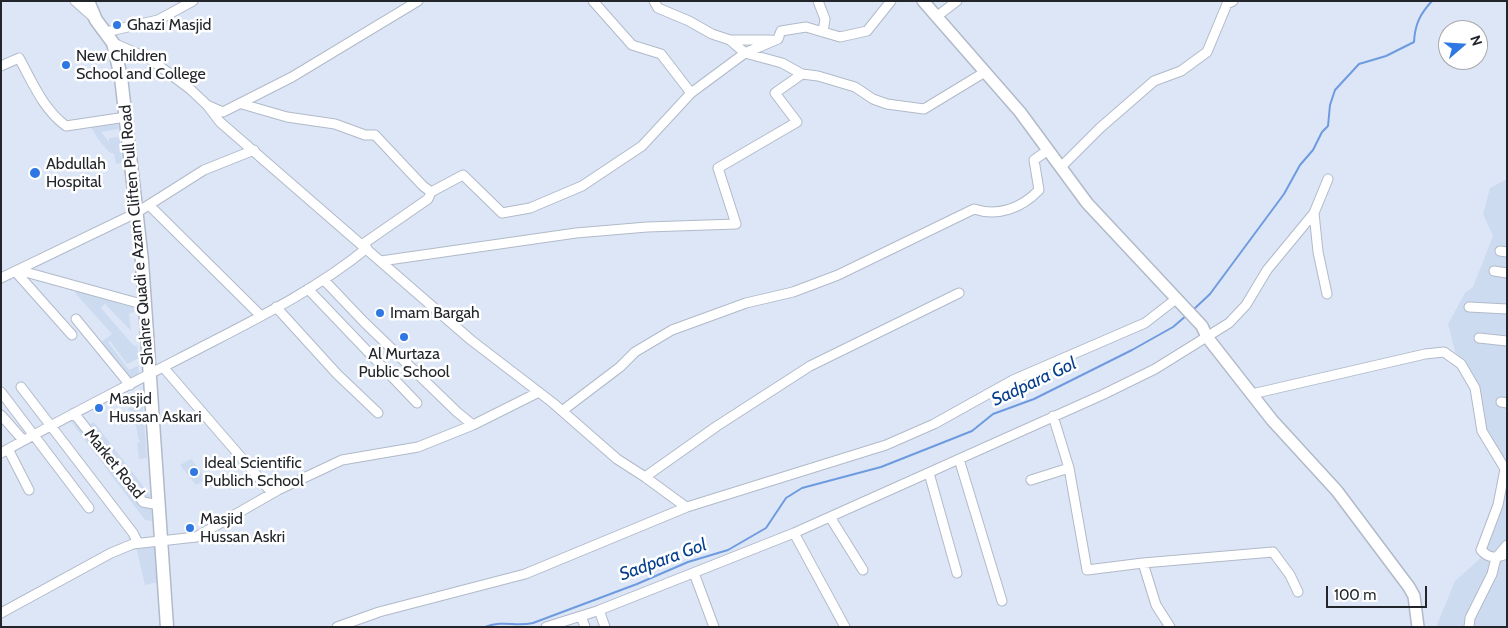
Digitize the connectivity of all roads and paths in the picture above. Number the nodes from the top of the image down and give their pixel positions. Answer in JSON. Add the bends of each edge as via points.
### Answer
{"nodes":[{"id":1,"x":75,"y":1,"type":"edge"},
{"id":2,"x":88,"y":1,"type":"edge"},
{"id":3,"x":193,"y":1,"type":"edge"},
{"id":4,"x":418,"y":1,"type":"edge"},
{"id":5,"x":593,"y":1,"type":"edge"},
{"id":6,"x":654,"y":1,"type":"edge"},
{"id":7,"x":818,"y":1,"type":"edge"},
{"id":8,"x":891,"y":1,"type":"edge"},
{"id":9,"x":923,"y":1,"type":"edge"},
{"id":10,"x":958,"y":1,"type":"edge"},
{"id":11,"x":1233,"y":1,"type":"edge"},
{"id":12,"x":936,"y":17,"type":"junction"},
{"id":13,"x":96,"y":20,"type":"junction"},
{"id":14,"x":823,"y":32,"type":"junction"},
{"id":15,"x":110,"y":37,"type":"junction"},
{"id":16,"x":730,"y":40,"type":"junction"},
{"id":17,"x":775,"y":40,"type":"junction"},
{"id":18,"x":745,"y":54,"type":"junction"},
{"id":19,"x":1,"y":66,"type":"edge"},
{"id":20,"x":985,"y":72,"type":"junction"},
{"id":21,"x":802,"y":74,"type":"junction"},
{"id":22,"x":691,"y":93,"type":"junction"},
{"id":23,"x":242,"y":104,"type":"junction"},
{"id":24,"x":207,"y":105,"type":"junction"},
{"id":25,"x":126,"y":117,"type":"junction"},
{"id":26,"x":254,"y":150,"type":"junction"},
{"id":27,"x":1048,"y":150,"type":"junction"},
{"id":28,"x":1060,"y":167,"type":"junction"},
{"id":29,"x":1328,"y":178,"type":"dead end"},
{"id":30,"x":431,"y":192,"type":"junction"},
{"id":31,"x":149,"y":205,"type":"junction"},
{"id":32,"x":136,"y":213,"type":"junction"},
{"id":33,"x":1314,"y":213,"type":"junction"},
{"id":34,"x":365,"y":246,"type":"junction"},
{"id":35,"x":381,"y":261,"type":"junction"},
{"id":36,"x":16,"y":270,"type":"junction"},
{"id":37,"x":1494,"y":271,"type":"dead end"},
{"id":38,"x":1507,"y":273,"type":"edge"},
{"id":39,"x":1,"y":278,"type":"edge"},
{"id":40,"x":324,"y":280,"type":"junction"},
{"id":41,"x":308,"y":289,"type":"junction"},
{"id":42,"x":959,"y":292,"type":"dead end"},
{"id":43,"x":1327,"y":294,"type":"dead end"},
{"id":44,"x":1177,"y":300,"type":"junction"},
{"id":45,"x":145,"y":305,"type":"junction"},
{"id":46,"x":276,"y":307,"type":"junction"},
{"id":47,"x":1469,"y":307,"type":"dead end"},
{"id":48,"x":1507,"y":309,"type":"edge"},
{"id":49,"x":260,"y":316,"type":"junction"},
{"id":50,"x":76,"y":319,"type":"dead end"},
{"id":51,"x":72,"y":335,"type":"dead end"},
{"id":52,"x":1207,"y":337,"type":"junction"},
{"id":53,"x":1479,"y":338,"type":"dead end"},
{"id":54,"x":1507,"y":341,"type":"edge"},
{"id":55,"x":163,"y":367,"type":"junction"},
{"id":56,"x":150,"y":374,"type":"junction"},
{"id":57,"x":130,"y":385,"type":"junction"},
{"id":58,"x":21,"y":387,"type":"dead end"},
{"id":59,"x":1,"y":392,"type":"edge"},
{"id":60,"x":539,"y":392,"type":"junction"},
{"id":61,"x":1252,"y":394,"type":"junction"},
{"id":62,"x":417,"y":402,"type":"dead end"},
{"id":63,"x":562,"y":411,"type":"junction"},
{"id":64,"x":74,"y":413,"type":"junction"},
{"id":65,"x":378,"y":413,"type":"dead end"},
{"id":66,"x":1,"y":415,"type":"edge"},
{"id":67,"x":1054,"y":416,"type":"junction"},
{"id":68,"x":50,"y":425,"type":"junction"},
{"id":69,"x":473,"y":425,"type":"junction"},
{"id":70,"x":34,"y":434,"type":"junction"},
{"id":71,"x":23,"y":440,"type":"junction"},
{"id":72,"x":4,"y":449,"type":"edge"},
{"id":73,"x":959,"y":459,"type":"junction"},
{"id":74,"x":1069,"y":468,"type":"junction"},
{"id":75,"x":929,"y":473,"type":"junction"},
{"id":76,"x":645,"y":477,"type":"junction"},
{"id":77,"x":1031,"y":480,"type":"dead end"},
{"id":78,"x":29,"y":490,"type":"dead end"},
{"id":79,"x":272,"y":494,"type":"junction"},
{"id":80,"x":159,"y":506,"type":"junction"},
{"id":81,"x":686,"y":507,"type":"junction"},
{"id":82,"x":88,"y":508,"type":"dead end"},
{"id":83,"x":830,"y":517,"type":"junction"},
{"id":84,"x":794,"y":533,"type":"junction"},
{"id":85,"x":162,"y":541,"type":"junction"},
{"id":86,"x":138,"y":543,"type":"junction"},
{"id":87,"x":1507,"y":545,"type":"edge"},
{"id":88,"x":1507,"y":554,"type":"edge"},
{"id":89,"x":1496,"y":558,"type":"junction"},
{"id":90,"x":1143,"y":562,"type":"junction"},
{"id":91,"x":863,"y":570,"type":"dead end"},
{"id":92,"x":694,"y":573,"type":"junction"},
{"id":93,"x":957,"y":573,"type":"dead end"},
{"id":94,"x":1298,"y":592,"type":"dead end"},
{"id":95,"x":1002,"y":601,"type":"dead end"},
{"id":96,"x":2,"y":609,"type":"edge"},
{"id":97,"x":600,"y":610,"type":"junction"},
{"id":98,"x":581,"y":616,"type":"junction"},
{"id":99,"x":167,"y":627,"type":"edge"},
{"id":100,"x":336,"y":627,"type":"edge"},
{"id":101,"x":546,"y":627,"type":"edge"},
{"id":102,"x":585,"y":627,"type":"edge"},
{"id":103,"x":605,"y":627,"type":"edge"},
{"id":104,"x":714,"y":627,"type":"edge"},
{"id":105,"x":845,"y":627,"type":"edge"},
{"id":106,"x":1170,"y":627,"type":"edge"},
{"id":107,"x":1418,"y":627,"type":"edge"},
{"id":108,"x":1469,"y":627,"type":"edge"}],
"edges":[{"from":1,"to":13,"type":"street"},
{"from":2,"to":13,"type":"highway","name":"Shahre Quadi e Azam Cliften Pull Road"},
{"from":3,"to":15,"type":"street","via":[[154,21]]},
{"from":4,"to":23,"type":"street"},
{"from":5,"to":22,"type":"street","via":[[632,45],[661,54]]},
{"from":6,"to":16,"type":"street","via":[[658,8]]},
{"from":7,"to":14,"type":"street","via":[[826,19]]},
{"from":8,"to":14,"type":"street","via":[[867,31],[840,37]]},
{"from":9,"to":12,"type":"main road"},
{"from":10,"to":12,"type":"street"},
{"from":11,"to":28,"type":"street","via":[[1227,4],[1207,52],[1181,71],[1154,82]]},
{"from":12,"to":20,"type":"main road"},
{"from":13,"to":15,"type":"highway","name":"Shahre Quadi e Azam Cliften Pull Road"},
{"from":14,"to":17,"type":"street","via":[[806,27],[781,31]]},
{"from":15,"to":24,"type":"street","via":[[150,59]]},
{"from":15,"to":25,"type":"highway","name":"Shahre Quadi e Azam Cliften Pull Road","via":[[120,64]]},
{"from":16,"to":17,"type":"street"},
{"from":16,"to":18,"type":"street"},
{"from":17,"to":18,"type":"street"},
{"from":18,"to":21,"type":"street","via":[[782,62]]},
{"from":18,"to":22,"type":"street"},
{"from":19,"to":25,"type":"street","via":[[19,58],[35,90],[66,126]]},
{"from":20,"to":21,"type":"street","via":[[924,110],[887,104],[855,87]]},
{"from":20,"to":27,"type":"main road"},
{"from":21,"to":35,"type":"street","via":[[775,93],[797,122],[718,168],[736,224],[576,233]]},
{"from":22,"to":30,"type":"street","via":[[642,146],[582,186],[552,200],[502,213],[463,175]]},
{"from":23,"to":24,"type":"street","via":[[223,112]]},
{"from":23,"to":30,"type":"street","via":[[287,117],[336,124],[364,136],[376,135]]},
{"from":24,"to":26,"type":"street","via":[[220,122]]},
{"from":25,"to":32,"type":"highway","name":"Shahre Quadi e Azam Cliften Pull Road"},
{"from":26,"to":31,"type":"street","via":[[204,170]]},
{"from":26,"to":34,"type":"street"},
{"from":27,"to":28,"type":"main road"},
{"from":27,"to":63,"type":"street","via":[[1034,160],[1039,190],[1015,208],[986,213],[974,209],[838,275],[672,330],[635,352]]},
{"from":28,"to":44,"type":"main road","via":[[1087,203]]},
{"from":29,"to":33,"type":"street"},
{"from":30,"to":34,"type":"street","via":[[428,199]]},
{"from":31,"to":32,"type":"street"},
{"from":31,"to":49,"type":"street"},
{"from":32,"to":36,"type":"street"},
{"from":32,"to":45,"type":"highway","name":"Shahre Quadi e Azam Cliften Pull Road"},
{"from":33,"to":43,"type":"street"},
{"from":33,"to":52,"type":"street","via":[[1267,270],[1246,306],[1229,323]]},
{"from":34,"to":35,"type":"street"},
{"from":34,"to":40,"type":"street"},
{"from":35,"to":60,"type":"street","via":[[465,334]]},
{"from":36,"to":39,"type":"street"},
{"from":36,"to":45,"type":"street"},
{"from":36,"to":51,"type":"street"},
{"from":37,"to":38,"type":"street"},
{"from":40,"to":41,"type":"street"},
{"from":40,"to":69,"type":"street","via":[[456,412]]},
{"from":41,"to":46,"type":"street"},
{"from":41,"to":62,"type":"street"},
{"from":42,"to":76,"type":"street","via":[[810,366]]},
{"from":44,"to":52,"type":"main road","via":[[1202,326]]},
{"from":44,"to":81,"type":"street","via":[[1145,323],[1013,380],[902,438]]},
{"from":45,"to":56,"type":"highway","name":"Shahre Quadi e Azam Cliften Pull Road"},
{"from":46,"to":49,"type":"street"},
{"from":46,"to":65,"type":"street","via":[[337,374]]},
{"from":47,"to":48,"type":"street"},
{"from":49,"to":55,"type":"street"},
{"from":50,"to":57,"type":"street"},
{"from":52,"to":61,"type":"main road"},
{"from":52,"to":67,"type":"street","via":[[1155,369]]},
{"from":53,"to":54,"type":"street"},
{"from":55,"to":56,"type":"street"},
{"from":55,"to":79,"type":"street"},
{"from":56,"to":57,"type":"street"},
{"from":56,"to":80,"type":"highway","name":"Shahre Quadi e Azam Cliften Pull Road"},
{"from":57,"to":64,"type":"street"},
{"from":58,"to":68,"type":"street"},
{"from":59,"to":70,"type":"street"},
{"from":60,"to":63,"type":"street"},
{"from":60,"to":69,"type":"street"},
{"from":61,"to":89,"type":"street","via":[[1425,354],[1444,352],[1456,360],[1475,388],[1482,431],[1505,470],[1498,505],[1481,550]]},
{"from":61,"to":107,"type":"main road","via":[[1337,491],[1390,560],[1414,596]]},
{"from":63,"to":76,"type":"street","via":[[617,459]]},
{"from":64,"to":68,"type":"street"},
{"from":64,"to":80,"type":"street","name":"Market Road","via":[[143,502]]},
{"from":66,"to":71,"type":"street"},
{"from":67,"to":73,"type":"street"},
{"from":67,"to":74,"type":"street"},
{"from":68,"to":70,"type":"street"},
{"from":68,"to":86,"type":"street"},
{"from":69,"to":79,"type":"street","via":[[418,447],[342,460]]},
{"from":70,"to":71,"type":"street"},
{"from":70,"to":82,"type":"street"},
{"from":71,"to":72,"type":"street"},
{"from":72,"to":78,"type":"street"},
{"from":73,"to":75,"type":"street"},
{"from":73,"to":95,"type":"street"},
{"from":74,"to":77,"type":"street"},
{"from":74,"to":90,"type":"street","via":[[1087,570]]},
{"from":75,"to":83,"type":"street"},
{"from":75,"to":93,"type":"street"},
{"from":76,"to":81,"type":"street"},
{"from":79,"to":85,"type":"street","via":[[196,537]]},
{"from":80,"to":85,"type":"highway","name":"Shahre Quadi e Azam Cliften Pull Road"},
{"from":81,"to":100,"type":"street","via":[[525,574],[379,612]]},
{"from":83,"to":84,"type":"street"},
{"from":83,"to":91,"type":"street"},
{"from":84,"to":92,"type":"street"},
{"from":84,"to":105,"type":"street"},
{"from":85,"to":86,"type":"street"},
{"from":85,"to":99,"type":"highway","name":"Shahre Quadi e Azam Cliften Pull Road"},
{"from":86,"to":96,"type":"street","via":[[111,553]]},
{"from":87,"to":89,"type":"street"},
{"from":88,"to":89,"type":"street"},
{"from":89,"to":108,"type":"street"},
{"from":90,"to":94,"type":"street","via":[[1273,552]]},
{"from":90,"to":106,"type":"street","via":[[1156,605]]},
{"from":92,"to":97,"type":"street"},
{"from":92,"to":104,"type":"street"},
{"from":97,"to":98,"type":"street"},
{"from":97,"to":103,"type":"street"},
{"from":98,"to":101,"type":"street"},
{"from":98,"to":102,"type":"street"}]}
